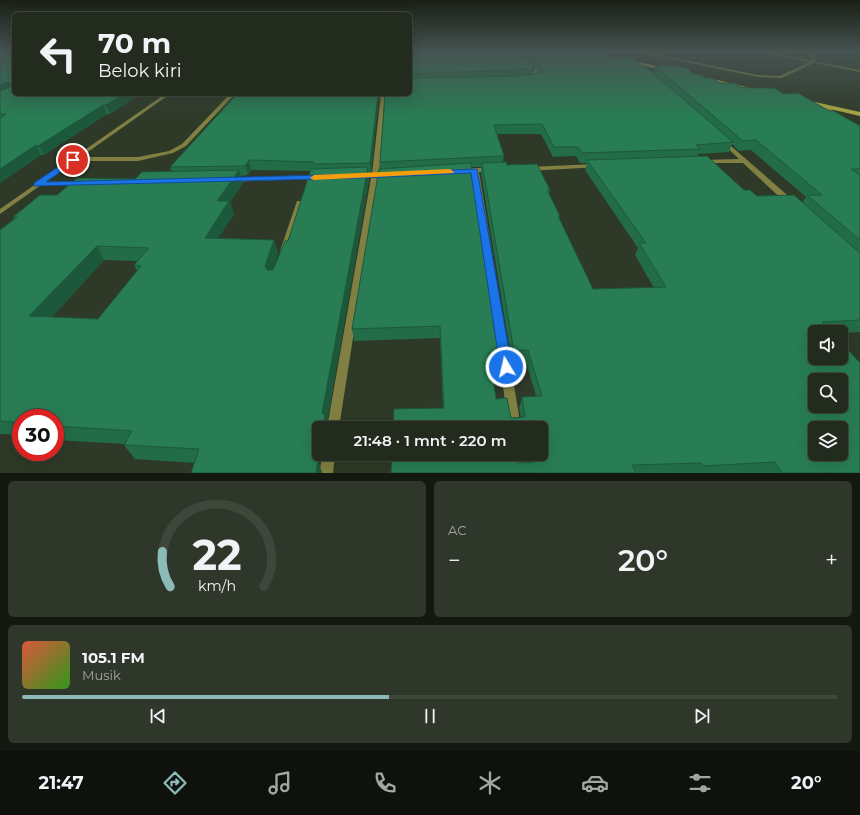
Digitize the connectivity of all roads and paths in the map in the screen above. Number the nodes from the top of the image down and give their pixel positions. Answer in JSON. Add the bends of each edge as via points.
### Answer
{"nodes":[{"id":1,"x":537,"y":74,"type":"edge"},
{"id":2,"x":748,"y":74,"type":"edge"},
{"id":3,"x":787,"y":74,"type":"edge"},
{"id":4,"x":702,"y":78,"type":"edge"},
{"id":5,"x":529,"y":81,"type":"edge"},
{"id":6,"x":762,"y":92,"type":"edge"},
{"id":7,"x":165,"y":96,"type":"edge"},
{"id":8,"x":231,"y":96,"type":"edge"},
{"id":9,"x":383,"y":96,"type":"edge"},
{"id":10,"x":799,"y":100,"type":"edge"},
{"id":11,"x":822,"y":105,"type":"junction"},
{"id":12,"x":860,"y":114,"type":"edge"},
{"id":13,"x":847,"y":121,"type":"edge"},
{"id":14,"x":717,"y":135,"type":"edge"},
{"id":15,"x":73,"y":160,"type":"junction"},
{"id":16,"x":745,"y":161,"type":"junction"},
{"id":17,"x":698,"y":163,"type":"edge"},
{"id":18,"x":602,"y":166,"type":"edge"},
{"id":19,"x":522,"y":169,"type":"edge"},
{"id":20,"x":475,"y":170,"type":"junction"},
{"id":21,"x":498,"y":170,"type":"edge"},
{"id":22,"x":452,"y":172,"type":"edge"},
{"id":23,"x":398,"y":174,"type":"edge"},
{"id":24,"x":353,"y":176,"type":"edge"},
{"id":25,"x":375,"y":176,"type":"junction"},
{"id":26,"x":324,"y":177,"type":"edge"},
{"id":27,"x":221,"y":180,"type":"edge"},
{"id":28,"x":85,"y":183,"type":"edge"},
{"id":29,"x":37,"y":184,"type":"junction"},
{"id":30,"x":307,"y":185,"type":"junction"},
{"id":31,"x":797,"y":208,"type":"edge"},
{"id":32,"x":0,"y":212,"type":"edge"},
{"id":33,"x":281,"y":259,"type":"edge"},
{"id":34,"x":335,"y":421,"type":"edge"},
{"id":35,"x":515,"y":421,"type":"edge"},
{"id":36,"x":328,"y":461,"type":"edge"},
{"id":37,"x":521,"y":461,"type":"edge"},
{"id":38,"x":326,"y":473,"type":"edge"},
{"id":39,"x":523,"y":473,"type":"edge"}],
"edges":[{"from":1,"to":5,"type":"street","via":[[540,78]]},
{"from":2,"to":3,"type":"street","via":[[780,77]]},
{"from":4,"to":6,"type":"main road"},
{"from":7,"to":15,"type":"street"},
{"from":8,"to":15,"type":"street","via":[[184,145],[171,152],[138,159]]},
{"from":9,"to":25,"type":"street"},
{"from":10,"to":11,"type":"main road"},
{"from":11,"to":12,"type":"main road"},
{"from":11,"to":13,"type":"street"},
{"from":14,"to":16,"type":"street"},
{"from":15,"to":29,"type":"street"},
{"from":16,"to":17,"type":"street"},
{"from":16,"to":31,"type":"street"},
{"from":18,"to":19,"type":"street"},
{"from":20,"to":21,"type":"street"},
{"from":20,"to":22,"type":"street"},
{"from":20,"to":35,"type":"street"},
{"from":23,"to":25,"type":"street"},
{"from":24,"to":25,"type":"street"},
{"from":25,"to":34,"type":"street"},
{"from":26,"to":30,"type":"street"},
{"from":27,"to":30,"type":"street"},
{"from":28,"to":29,"type":"street"},
{"from":29,"to":32,"type":"street"},
{"from":30,"to":33,"type":"street"},
{"from":36,"to":38,"type":"street"},
{"from":37,"to":39,"type":"street"}]}
